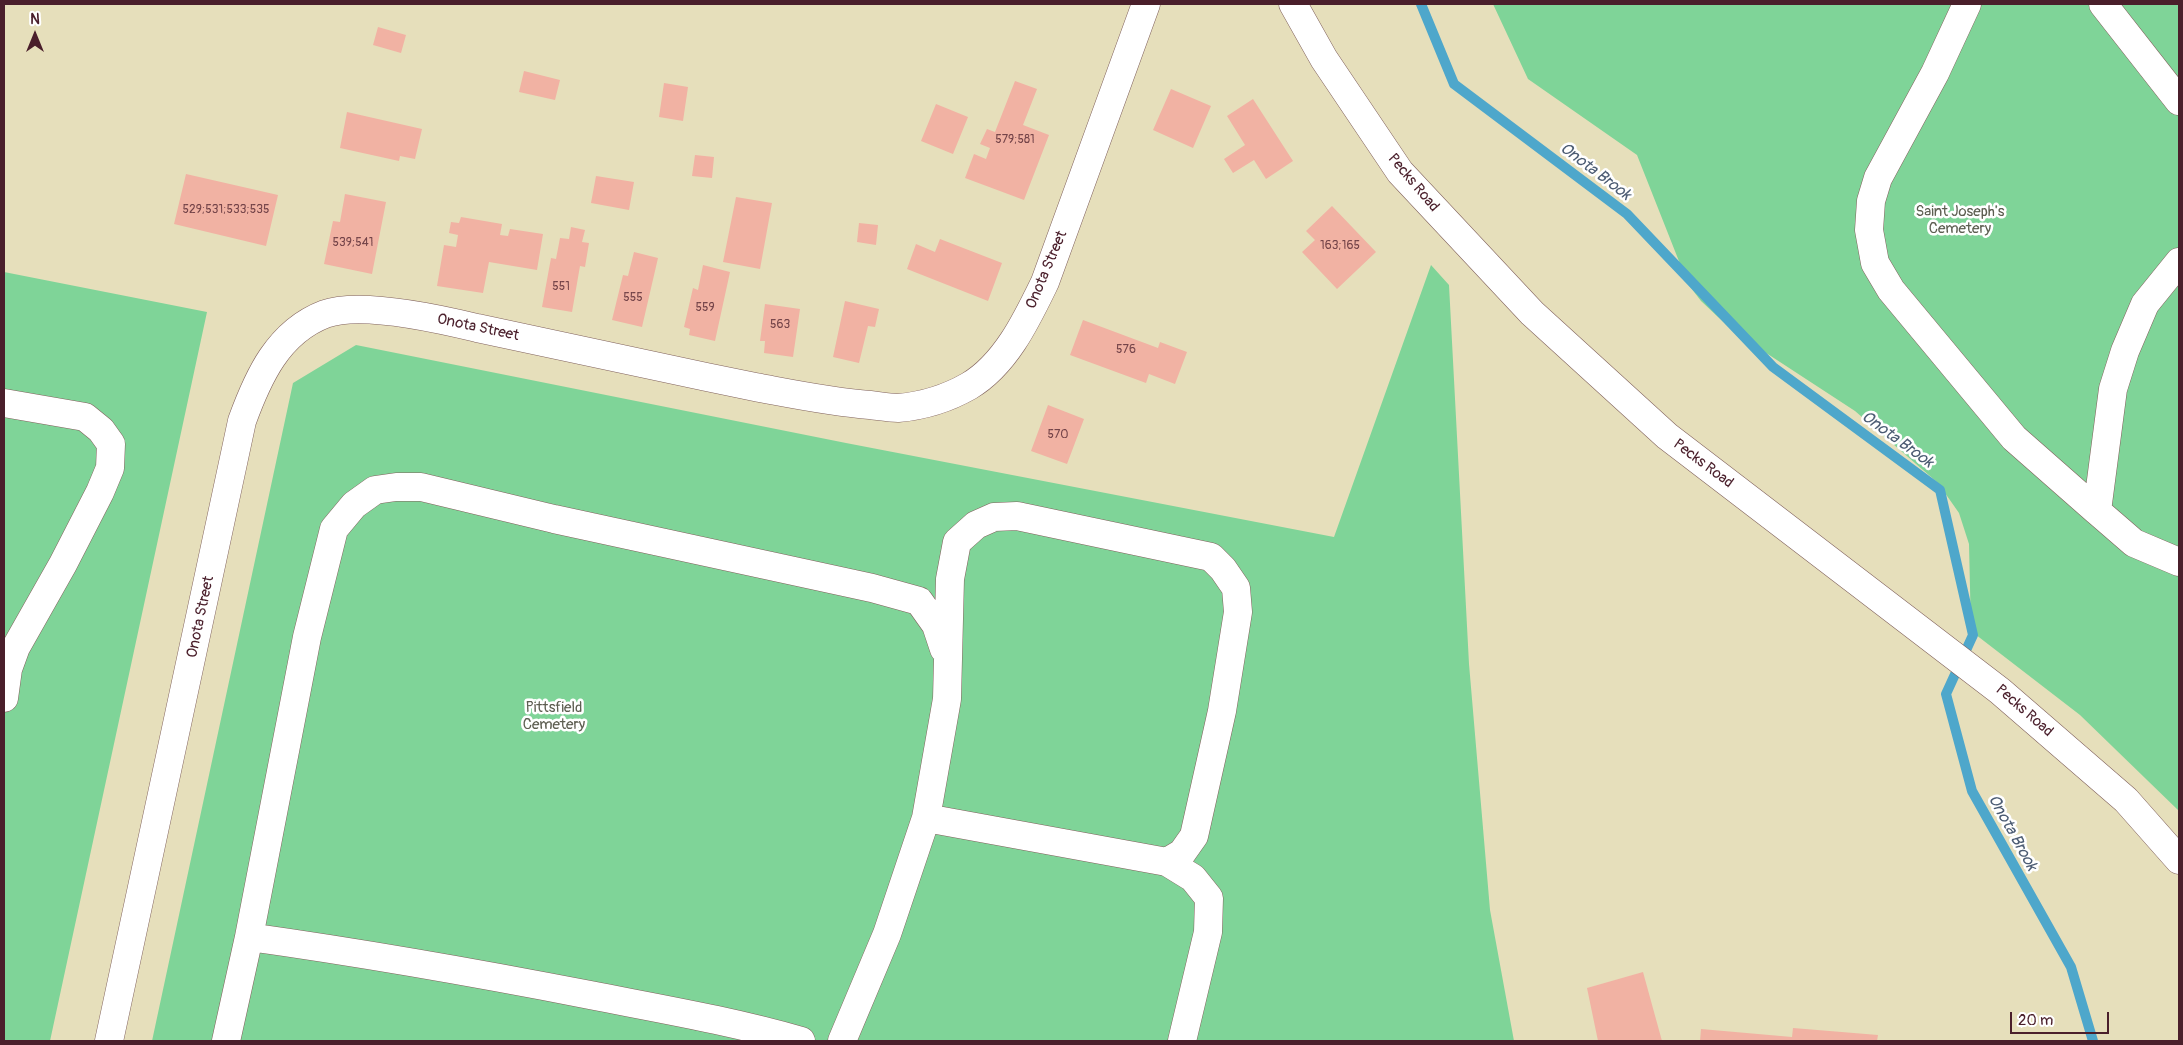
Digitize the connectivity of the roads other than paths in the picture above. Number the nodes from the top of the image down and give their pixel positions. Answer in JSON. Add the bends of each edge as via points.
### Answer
{"nodes":[{"id":1,"x":1146,"y":4,"type":"edge"},
{"id":2,"x":1293,"y":4,"type":"edge"},
{"id":3,"x":1967,"y":4,"type":"edge"},
{"id":4,"x":2103,"y":4,"type":"edge"},
{"id":5,"x":2179,"y":101,"type":"edge"},
{"id":6,"x":2179,"y":262,"type":"edge"},
{"id":7,"x":4,"y":403,"type":"edge"},
{"id":8,"x":2097,"y":511,"type":"junction"},
{"id":9,"x":2179,"y":562,"type":"edge"},
{"id":10,"x":948,"y":659,"type":"junction"},
{"id":11,"x":4,"y":698,"type":"edge"},
{"id":12,"x":926,"y":818,"type":"junction"},
{"id":13,"x":2179,"y":860,"type":"edge"},
{"id":14,"x":1166,"y":862,"type":"junction"},
{"id":15,"x":249,"y":937,"type":"junction"},
{"id":16,"x":109,"y":1041,"type":"edge"},
{"id":17,"x":226,"y":1041,"type":"edge"},
{"id":18,"x":801,"y":1041,"type":"edge"},
{"id":19,"x":842,"y":1041,"type":"edge"},
{"id":20,"x":1182,"y":1041,"type":"edge"}],
"edges":[{"from":1,"to":16,"type":"street","name":"Onota Street","via":[[1046,282],[1029,314],[993,365],[970,385],[934,401],[898,408],[838,403],[638,364],[434,318],[387,312],[351,310],[325,314],[299,329],[273,354],[255,383],[242,421]]},
{"from":2,"to":13,"type":"street","name":"Pecks Road","via":[[1324,59],[1400,172],[1532,313],[1667,436],[1976,672],[2126,800]]},
{"from":3,"to":8,"type":"street","via":[[1936,73],[1878,178],[1871,201],[1869,230],[1875,263],[1891,290],[2014,438]]},
{"from":4,"to":5,"type":"street"},
{"from":6,"to":8,"type":"street","via":[[2145,304],[2125,350],[2112,390]]},
{"from":7,"to":11,"type":"street","via":[[85,418],[101,430],[111,444],[110,468],[100,492],[16,647],[8,669]]},
{"from":8,"to":9,"type":"street","via":[[2134,543]]},
{"from":10,"to":12,"type":"street","via":[[947,700]]},
{"from":10,"to":14,"type":"street","via":[[950,579],[957,542],[976,525],[994,517],[1017,516],[1211,557],[1236,588],[1238,612],[1222,711],[1194,836],[1182,852]]},
{"from":10,"to":15,"type":"street","via":[[936,625],[919,601],[421,487],[375,490],[354,505],[334,529],[307,637]]},
{"from":12,"to":14,"type":"street"},
{"from":12,"to":19,"type":"street","via":[[887,934]]},
{"from":14,"to":20,"type":"street","via":[[1193,878],[1209,898],[1208,932]]},
{"from":15,"to":17,"type":"street"},
{"from":15,"to":18,"type":"street","via":[[563,990],[748,1026]]}]}
